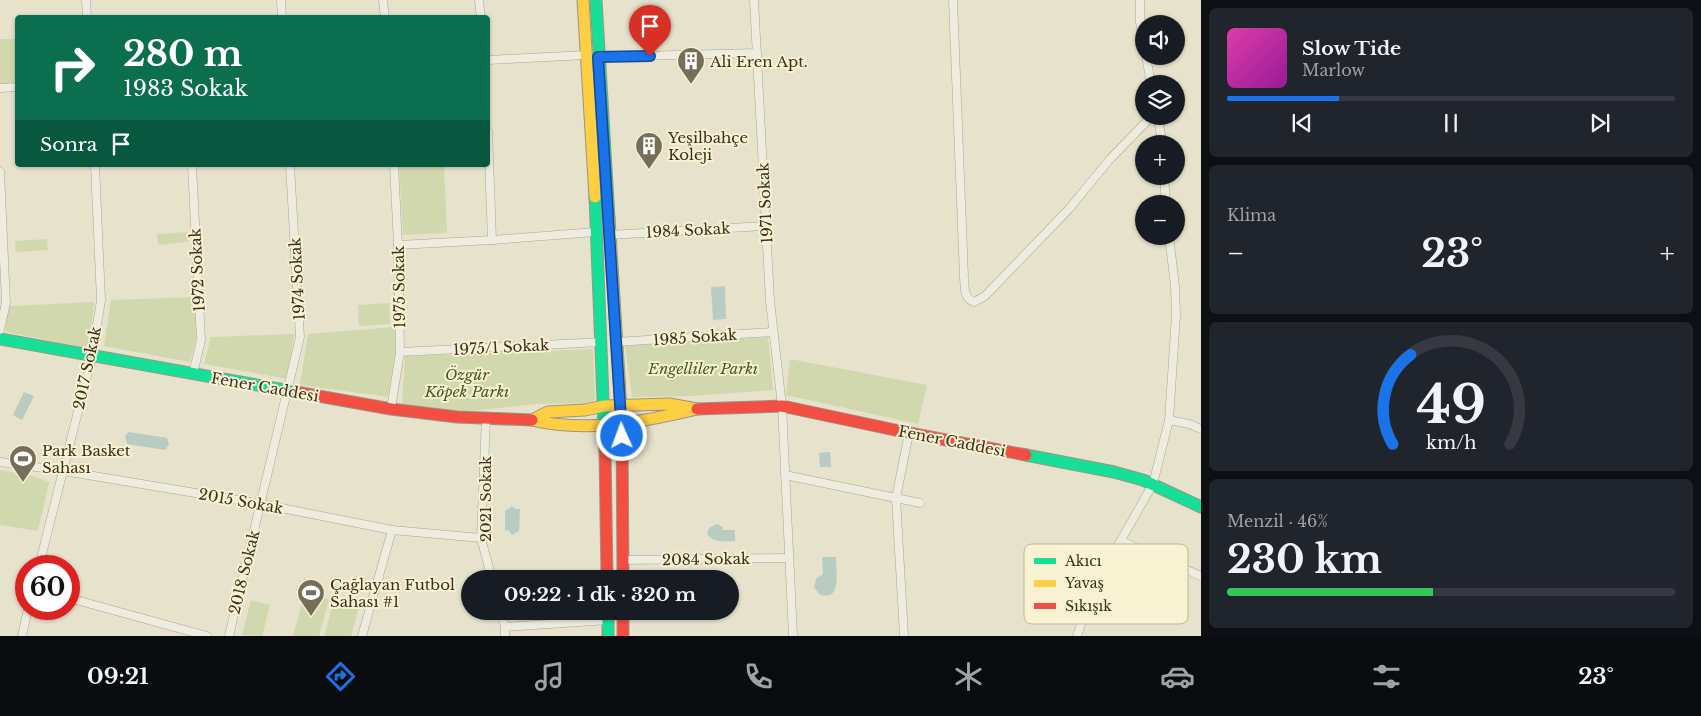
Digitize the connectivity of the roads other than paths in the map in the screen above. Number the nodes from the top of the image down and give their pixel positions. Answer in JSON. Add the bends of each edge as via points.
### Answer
{"nodes":[{"id":1,"x":86,"y":0,"type":"edge"},
{"id":2,"x":281,"y":0,"type":"edge"},
{"id":3,"x":383,"y":0,"type":"edge"},
{"id":4,"x":479,"y":0,"type":"edge"},
{"id":5,"x":583,"y":0,"type":"edge"},
{"id":6,"x":596,"y":0,"type":"edge"},
{"id":7,"x":754,"y":0,"type":"edge"},
{"id":8,"x":952,"y":0,"type":"edge"},
{"id":9,"x":1140,"y":0,"type":"edge"},
{"id":10,"x":87,"y":15,"type":"edge"},
{"id":11,"x":282,"y":15,"type":"edge"},
{"id":12,"x":385,"y":15,"type":"edge"},
{"id":13,"x":481,"y":15,"type":"edge"},
{"id":14,"x":1140,"y":15,"type":"edge"},
{"id":15,"x":757,"y":53,"type":"junction"},
{"id":16,"x":586,"y":54,"type":"junction"},
{"id":17,"x":598,"y":57,"type":"junction"},
{"id":18,"x":490,"y":60,"type":"edge"},
{"id":19,"x":15,"y":87,"type":"edge"},
{"id":20,"x":0,"y":88,"type":"edge"},
{"id":21,"x":1143,"y":125,"type":"edge"},
{"id":22,"x":95,"y":167,"type":"edge"},
{"id":23,"x":192,"y":167,"type":"edge"},
{"id":24,"x":290,"y":167,"type":"edge"},
{"id":25,"x":394,"y":167,"type":"edge"},
{"id":26,"x":489,"y":167,"type":"edge"},
{"id":27,"x":0,"y":172,"type":"edge"},
{"id":28,"x":766,"y":226,"type":"junction"},
{"id":29,"x":596,"y":232,"type":"junction"},
{"id":30,"x":610,"y":235,"type":"junction"},
{"id":31,"x":492,"y":240,"type":"junction"},
{"id":32,"x":398,"y":245,"type":"junction"},
{"id":33,"x":1170,"y":245,"type":"edge"},
{"id":34,"x":0,"y":330,"type":"edge"},
{"id":35,"x":773,"y":332,"type":"junction"},
{"id":36,"x":0,"y":338,"type":"edge"},
{"id":37,"x":602,"y":342,"type":"junction"},
{"id":38,"x":616,"y":342,"type":"junction"},
{"id":39,"x":400,"y":352,"type":"junction"},
{"id":40,"x":92,"y":356,"type":"junction"},
{"id":41,"x":193,"y":374,"type":"junction"},
{"id":42,"x":286,"y":391,"type":"junction"},
{"id":43,"x":620,"y":405,"type":"junction"},
{"id":44,"x":604,"y":406,"type":"junction"},
{"id":45,"x":782,"y":406,"type":"junction"},
{"id":46,"x":391,"y":409,"type":"junction"},
{"id":47,"x":697,"y":409,"type":"junction"},
{"id":48,"x":486,"y":419,"type":"junction"},
{"id":49,"x":532,"y":420,"type":"junction"},
{"id":50,"x":1169,"y":420,"type":"junction"},
{"id":51,"x":622,"y":423,"type":"junction"},
{"id":52,"x":605,"y":424,"type":"junction"},
{"id":53,"x":1201,"y":429,"type":"edge"},
{"id":54,"x":909,"y":433,"type":"junction"},
{"id":55,"x":0,"y":462,"type":"edge"},
{"id":56,"x":64,"y":471,"type":"junction"},
{"id":57,"x":785,"y":476,"type":"junction"},
{"id":58,"x":1153,"y":484,"type":"junction"},
{"id":59,"x":896,"y":498,"type":"junction"},
{"id":60,"x":920,"y":503,"type":"dead end"},
{"id":61,"x":261,"y":504,"type":"junction"},
{"id":62,"x":1201,"y":506,"type":"edge"},
{"id":63,"x":392,"y":530,"type":"junction"},
{"id":64,"x":481,"y":538,"type":"junction"},
{"id":65,"x":1121,"y":541,"type":"junction"},
{"id":66,"x":1119,"y":544,"type":"edge"},
{"id":67,"x":1128,"y":544,"type":"edge"},
{"id":68,"x":42,"y":555,"type":"edge"},
{"id":69,"x":788,"y":558,"type":"junction"},
{"id":70,"x":622,"y":560,"type":"junction"},
{"id":71,"x":490,"y":570,"type":"edge"},
{"id":72,"x":607,"y":570,"type":"edge"},
{"id":73,"x":623,"y":570,"type":"edge"},
{"id":74,"x":1188,"y":570,"type":"edge"},
{"id":75,"x":1201,"y":576,"type":"edge"},
{"id":76,"x":80,"y":601,"type":"edge"},
{"id":77,"x":26,"y":620,"type":"edge"},
{"id":78,"x":503,"y":620,"type":"edge"},
{"id":79,"x":571,"y":620,"type":"edge"},
{"id":80,"x":608,"y":620,"type":"edge"},
{"id":81,"x":623,"y":620,"type":"edge"},
{"id":82,"x":1081,"y":624,"type":"edge"},
{"id":83,"x":505,"y":627,"type":"junction"},
{"id":84,"x":22,"y":636,"type":"edge"},
{"id":85,"x":207,"y":636,"type":"edge"},
{"id":86,"x":229,"y":636,"type":"edge"},
{"id":87,"x":362,"y":636,"type":"edge"},
{"id":88,"x":505,"y":636,"type":"edge"},
{"id":89,"x":608,"y":636,"type":"edge"},
{"id":90,"x":623,"y":636,"type":"edge"},
{"id":91,"x":793,"y":636,"type":"edge"},
{"id":92,"x":904,"y":636,"type":"edge"},
{"id":93,"x":1077,"y":636,"type":"edge"}],
"edges":[{"from":1,"to":10,"type":"street"},
{"from":2,"to":11,"type":"street"},
{"from":3,"to":12,"type":"street"},
{"from":4,"to":13,"type":"street"},
{"from":5,"to":16,"type":"street"},
{"from":6,"to":17,"type":"street"},
{"from":7,"to":15,"type":"street","name":"1971 Sokak"},
{"from":8,"to":21,"type":"street","via":[[964,277],[965,294],[969,300],[974,302],[985,296],[1069,209]]},
{"from":9,"to":14,"type":"street"},
{"from":15,"to":17,"type":"street"},
{"from":15,"to":28,"type":"street","name":"1971 Sokak"},
{"from":16,"to":18,"type":"street"},
{"from":16,"to":29,"type":"street"},
{"from":17,"to":30,"type":"street"},
{"from":19,"to":20,"type":"street"},
{"from":22,"to":40,"type":"street","name":"2017 Sokak","via":[[101,300]]},
{"from":23,"to":41,"type":"street","name":"1972 Sokak","via":[[201,340]]},
{"from":24,"to":42,"type":"street","name":"1974 Sokak","via":[[300,337]]},
{"from":25,"to":32,"type":"street","name":"1975 Sokak"},
{"from":26,"to":31,"type":"street"},
{"from":27,"to":34,"type":"street","via":[[6,303]]},
{"from":28,"to":30,"type":"street","name":"1984 Sokak"},
{"from":28,"to":35,"type":"street","name":"1971 Sokak"},
{"from":29,"to":31,"type":"street"},
{"from":29,"to":37,"type":"street"},
{"from":30,"to":38,"type":"street"},
{"from":31,"to":32,"type":"street"},
{"from":32,"to":39,"type":"street","name":"1975 Sokak"},
{"from":33,"to":50,"type":"street","via":[[1176,315]]},
{"from":35,"to":38,"type":"street","name":"1985 Sokak"},
{"from":35,"to":45,"type":"street","name":"1971 Sokak"},
{"from":36,"to":40,"type":"street","name":"Fener Caddesi"},
{"from":37,"to":39,"type":"street","name":"1975/1 Sokak"},
{"from":37,"to":44,"type":"street"},
{"from":38,"to":43,"type":"street"},
{"from":39,"to":46,"type":"street","name":"1975 Sokak"},
{"from":40,"to":41,"type":"street","name":"Fener Caddesi"},
{"from":40,"to":56,"type":"street","name":"2017 Sokak"},
{"from":41,"to":42,"type":"street","name":"Fener Caddesi"},
{"from":42,"to":46,"type":"street","name":"Fener Caddesi"},
{"from":42,"to":61,"type":"street","name":"2018 Sokak"},
{"from":43,"to":44,"type":"street","name":"Fener Caddesi"},
{"from":43,"to":47,"type":"street","name":"Fener Caddesi","via":[[669,404]]},
{"from":43,"to":51,"type":"street"},
{"from":44,"to":49,"type":"street","name":"Fener Caddesi","via":[[548,412]]},
{"from":44,"to":52,"type":"street"},
{"from":45,"to":47,"type":"street","name":"Fener Caddesi"},
{"from":45,"to":54,"type":"street","name":"Fener Caddesi"},
{"from":45,"to":57,"type":"street","name":"1971 Sokak"},
{"from":46,"to":48,"type":"street","name":"Fener Caddesi"},
{"from":47,"to":51,"type":"street","name":"Fener Caddesi"},
{"from":48,"to":49,"type":"street","name":"Fener Caddesi"},
{"from":48,"to":64,"type":"street","name":"2021 Sokak"},
{"from":49,"to":52,"type":"street","name":"Fener Caddesi","via":[[590,426]]},
{"from":50,"to":53,"type":"street"},
{"from":50,"to":58,"type":"street"},
{"from":51,"to":52,"type":"street","name":"Fener Caddesi"},
{"from":51,"to":70,"type":"street"},
{"from":52,"to":72,"type":"street"},
{"from":54,"to":58,"type":"street","name":"Fener Caddesi","via":[[1114,472]]},
{"from":54,"to":59,"type":"street"},
{"from":55,"to":56,"type":"street","name":"2015 Sokak"},
{"from":56,"to":61,"type":"street","name":"2015 Sokak"},
{"from":56,"to":68,"type":"street","name":"2017 Sokak"},
{"from":57,"to":59,"type":"street"},
{"from":57,"to":69,"type":"street","name":"1971 Sokak"},
{"from":58,"to":62,"type":"street","name":"Fener Caddesi"},
{"from":58,"to":65,"type":"street"},
{"from":59,"to":60,"type":"street"},
{"from":59,"to":92,"type":"street"},
{"from":61,"to":63,"type":"street","name":"2015 Sokak"},
{"from":61,"to":86,"type":"street","name":"2018 Sokak"},
{"from":63,"to":64,"type":"street","name":"2015 Sokak"},
{"from":63,"to":87,"type":"street"},
{"from":64,"to":71,"type":"street","name":"2021 Sokak"},
{"from":65,"to":66,"type":"street"},
{"from":65,"to":67,"type":"street"},
{"from":69,"to":70,"type":"street","name":"2084 Sokak"},
{"from":69,"to":91,"type":"street","name":"1971 Sokak"},
{"from":70,"to":73,"type":"street"},
{"from":74,"to":75,"type":"street"},
{"from":76,"to":85,"type":"street"},
{"from":77,"to":84,"type":"street"},
{"from":78,"to":83,"type":"street"},
{"from":79,"to":83,"type":"street"},
{"from":80,"to":89,"type":"street"},
{"from":81,"to":90,"type":"street"},
{"from":82,"to":93,"type":"street"},
{"from":83,"to":88,"type":"street"}]}
